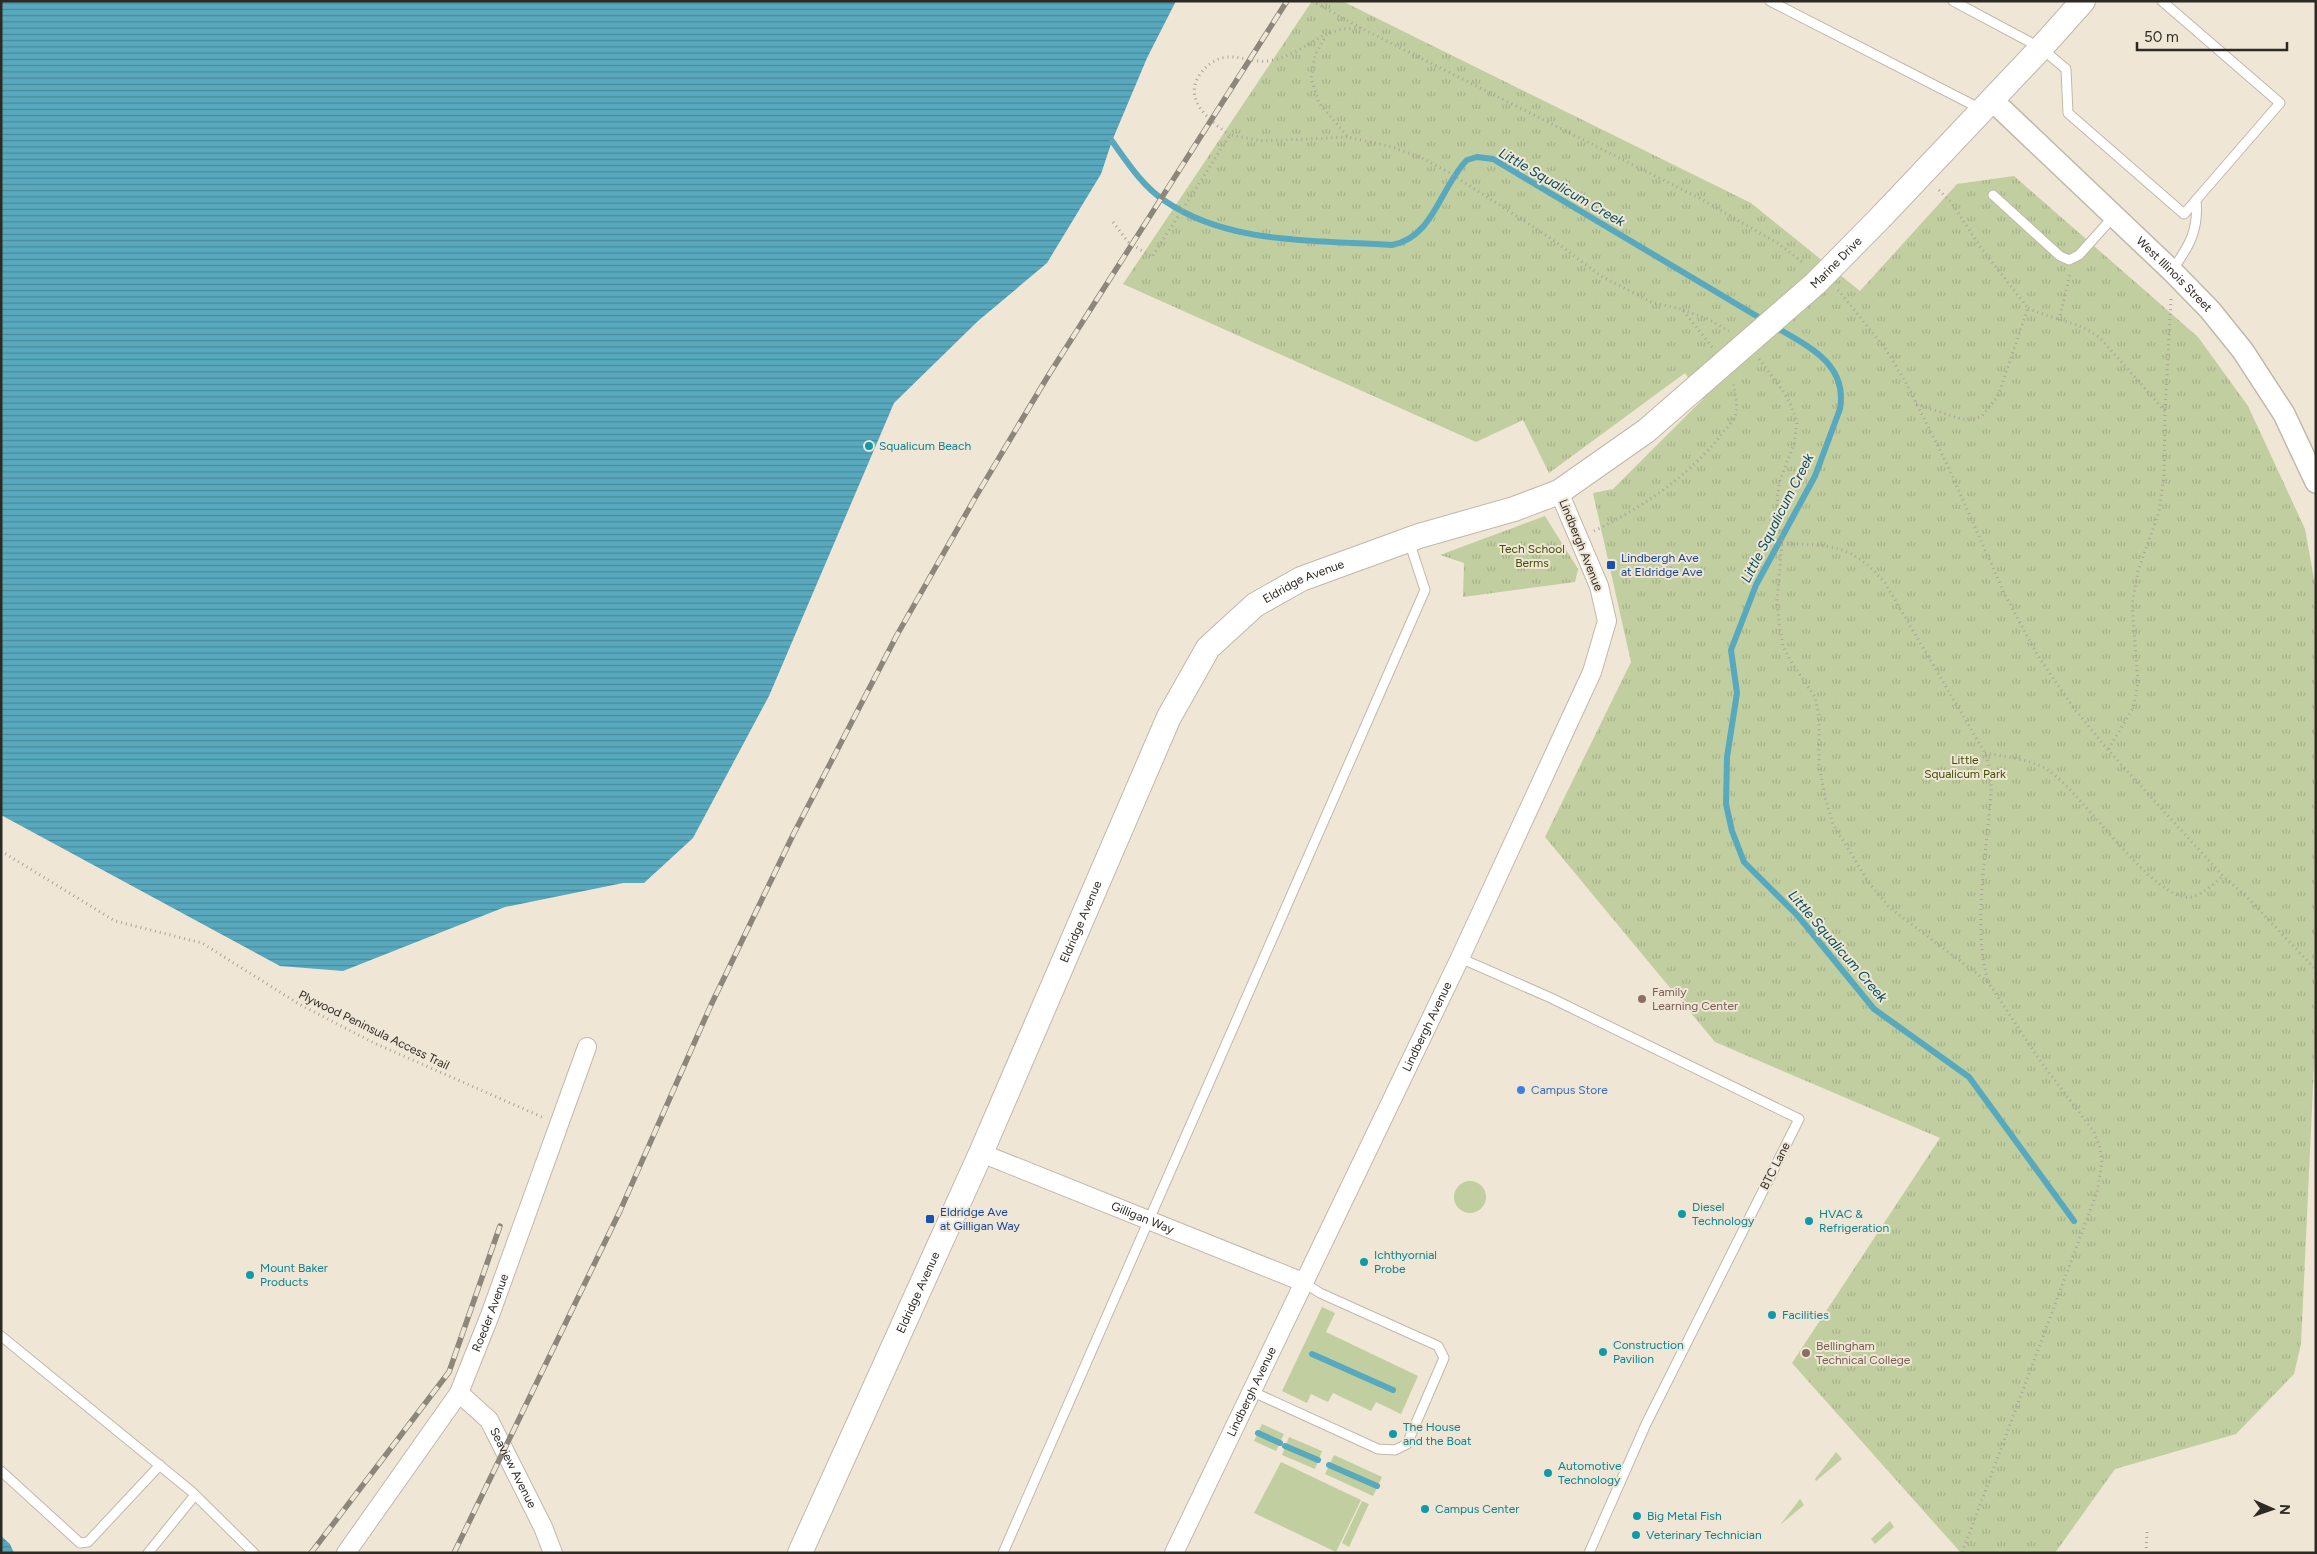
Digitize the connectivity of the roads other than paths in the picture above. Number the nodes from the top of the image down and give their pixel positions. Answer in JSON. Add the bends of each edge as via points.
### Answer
{"nodes":[{"id":1,"x":1770,"y":1,"type":"edge"},
{"id":2,"x":1953,"y":1,"type":"edge"},
{"id":3,"x":2083,"y":1,"type":"edge"},
{"id":4,"x":2162,"y":1,"type":"edge"},
{"id":5,"x":2041,"y":48,"type":"junction"},
{"id":6,"x":1987,"y":105,"type":"junction"},
{"id":7,"x":1993,"y":194,"type":"dead end"},
{"id":8,"x":2196,"y":200,"type":"junction"},
{"id":9,"x":2114,"y":216,"type":"junction"},
{"id":10,"x":2172,"y":270,"type":"junction"},
{"id":11,"x":2316,"y":482,"type":"edge"},
{"id":12,"x":1559,"y":492,"type":"junction"},
{"id":13,"x":1409,"y":539,"type":"junction"},
{"id":14,"x":1460,"y":958,"type":"junction"},
{"id":15,"x":587,"y":1047,"type":"dead end"},
{"id":16,"x":981,"y":1153,"type":"junction"},
{"id":17,"x":1150,"y":1220,"type":"junction"},
{"id":18,"x":1302,"y":1282,"type":"junction"},
{"id":19,"x":1,"y":1336,"type":"edge"},
{"id":20,"x":1251,"y":1391,"type":"junction"},
{"id":21,"x":459,"y":1393,"type":"junction"},
{"id":22,"x":160,"y":1465,"type":"junction"},
{"id":23,"x":1,"y":1471,"type":"edge"},
{"id":24,"x":195,"y":1495,"type":"junction"},
{"id":25,"x":148,"y":1553,"type":"edge"},
{"id":26,"x":254,"y":1553,"type":"edge"},
{"id":27,"x":346,"y":1553,"type":"edge"},
{"id":28,"x":552,"y":1553,"type":"edge"},
{"id":29,"x":800,"y":1553,"type":"edge"},
{"id":30,"x":1003,"y":1553,"type":"edge"},
{"id":31,"x":1174,"y":1553,"type":"edge"},
{"id":32,"x":1589,"y":1553,"type":"edge"}],
"edges":[{"from":1,"to":6,"type":"lane"},
{"from":2,"to":5,"type":"lane"},
{"from":3,"to":5,"type":"main road","name":"Marine Drive"},
{"from":4,"to":8,"type":"lane","via":[[2280,103]]},
{"from":5,"to":6,"type":"main road","name":"Marine Drive"},
{"from":5,"to":8,"type":"lane","via":[[2066,69],[2068,113],[2184,214]]},
{"from":6,"to":9,"type":"street","name":"West Illinois Street"},
{"from":6,"to":12,"type":"main road","name":"Marine Drive","bridge":true,"via":[[1816,283],[1646,431]]},
{"from":7,"to":9,"type":"lane","via":[[2060,256],[2069,260]]},
{"from":8,"to":10,"type":"lane","via":[[2193,237]]},
{"from":9,"to":10,"type":"street","name":"West Illinois Street"},
{"from":10,"to":11,"type":"street","name":"West Illinois Street","via":[[2243,351],[2284,414]]},
{"from":12,"to":13,"type":"main road","name":"Eldridge Avenue","via":[[1514,509]]},
{"from":12,"to":14,"type":"street","name":"Lindbergh Avenue","via":[[1599,586],[1607,622],[1592,672]]},
{"from":13,"to":16,"type":"main road","name":"Eldridge Avenue","via":[[1301,579],[1255,605],[1208,648],[1169,718]]},
{"from":13,"to":17,"type":"lane","via":[[1425,590]]},
{"from":14,"to":18,"type":"street","name":"Lindbergh Avenue"},
{"from":14,"to":32,"type":"lane","name":"BTC Lane","via":[[1551,998],[1799,1119],[1646,1424]]},
{"from":15,"to":21,"type":"street","name":"Roeder Avenue"},
{"from":16,"to":17,"type":"street","name":"Gilligan Way"},
{"from":16,"to":29,"type":"main road","name":"Eldridge Avenue"},
{"from":17,"to":18,"type":"street","name":"Gilligan Way"},
{"from":17,"to":30,"type":"lane"},
{"from":18,"to":20,"type":"street","name":"Lindbergh Avenue"},
{"from":18,"to":20,"type":"lane","via":[[1438,1346],[1444,1358],[1407,1444],[1395,1450],[1378,1449]]},
{"from":19,"to":22,"type":"lane"},
{"from":20,"to":31,"type":"street","name":"Lindbergh Avenue"},
{"from":21,"to":27,"type":"street","name":"Roeder Avenue"},
{"from":21,"to":28,"type":"street","name":"Seaview Avenue","via":[[489,1420],[543,1526]]},
{"from":22,"to":23,"type":"lane","via":[[88,1542],[80,1543]]},
{"from":22,"to":24,"type":"lane"},
{"from":24,"to":25,"type":"lane"},
{"from":24,"to":26,"type":"lane"}]}
